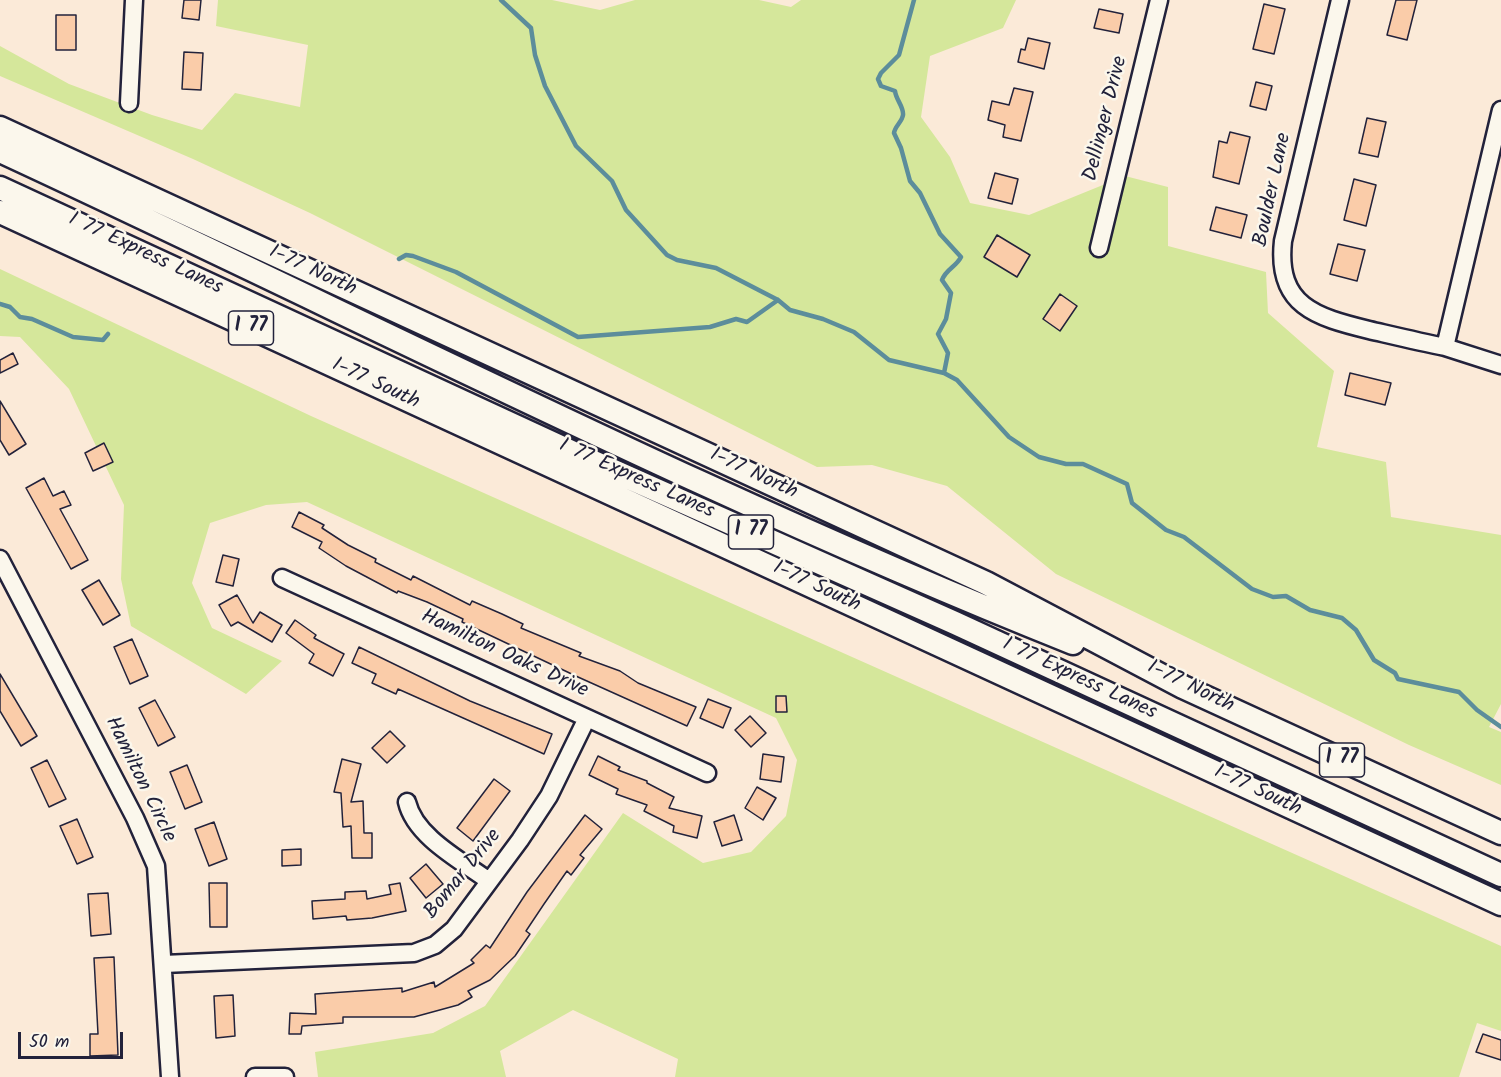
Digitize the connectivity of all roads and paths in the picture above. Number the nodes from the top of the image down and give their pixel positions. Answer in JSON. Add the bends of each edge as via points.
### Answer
{"nodes":[{"id":1,"x":134,"y":0,"type":"edge"},
{"id":2,"x":1159,"y":0,"type":"edge"},
{"id":3,"x":1340,"y":0,"type":"edge"},
{"id":4,"x":129,"y":103,"type":"dead end"},
{"id":5,"x":1501,"y":111,"type":"edge"},
{"id":6,"x":0,"y":128,"type":"edge"},
{"id":7,"x":0,"y":151,"type":"edge"},
{"id":8,"x":0,"y":188,"type":"edge"},
{"id":9,"x":0,"y":212,"type":"edge"},
{"id":10,"x":1099,"y":248,"type":"dead end"},
{"id":11,"x":1445,"y":347,"type":"junction"},
{"id":12,"x":1501,"y":365,"type":"edge"},
{"id":13,"x":0,"y":559,"type":"edge"},
{"id":14,"x":282,"y":578,"type":"dead end"},
{"id":15,"x":1184,"y":687,"type":"junction"},
{"id":16,"x":587,"y":718,"type":"junction"},
{"id":17,"x":707,"y":772,"type":"dead end"},
{"id":18,"x":407,"y":802,"type":"dead end"},
{"id":19,"x":1501,"y":832,"type":"edge"},
{"id":20,"x":1501,"y":875,"type":"edge"},
{"id":21,"x":489,"y":881,"type":"junction"},
{"id":22,"x":1501,"y":904,"type":"edge"},
{"id":23,"x":164,"y":964,"type":"junction"},
{"id":24,"x":170,"y":1077,"type":"edge"},
{"id":25,"x":255,"y":1077,"type":"edge"},
{"id":26,"x":285,"y":1077,"type":"edge"}],
"edges":[{"from":1,"to":4,"type":"street"},
{"from":2,"to":10,"type":"street","name":"Dellinger Drive"},
{"from":3,"to":11,"type":"street","name":"Boulder Lane","via":[[1283,241],[1283,272],[1295,298],[1315,314]]},
{"from":5,"to":11,"type":"street"},
{"from":6,"to":15,"type":"highway","name":"I-77 North","number":"I 77","via":[[987,583]]},
{"from":7,"to":15,"type":"highway","name":"I 77 Express Lanes","number":"I 77","via":[[714,487],[976,604]]},
{"from":8,"to":20,"type":"highway","name":"I 77 Express Lanes","number":"I 77"},
{"from":9,"to":22,"type":"highway","name":"I-77 South","number":"I 77"},
{"from":11,"to":12,"type":"street","name":"Boulder Lane"},
{"from":13,"to":23,"type":"street","name":"Hamilton Circle","via":[[149,845],[159,880]]},
{"from":14,"to":16,"type":"street","name":"Hamilton Oaks Drive"},
{"from":15,"to":19,"type":"highway","name":"I-77 North","number":"I 77"},
{"from":16,"to":17,"type":"street","name":"Hamilton Oaks Drive"},
{"from":16,"to":21,"type":"street","name":"Bomar Drive","via":[[549,796]]},
{"from":18,"to":21,"type":"street","via":[[416,822],[434,840]]},
{"from":21,"to":23,"type":"street","name":"Bomar Drive","via":[[454,929],[435,945],[414,953]]},
{"from":23,"to":24,"type":"street","name":"Hamilton Circle"},
{"from":25,"to":26,"type":"street"}]}
